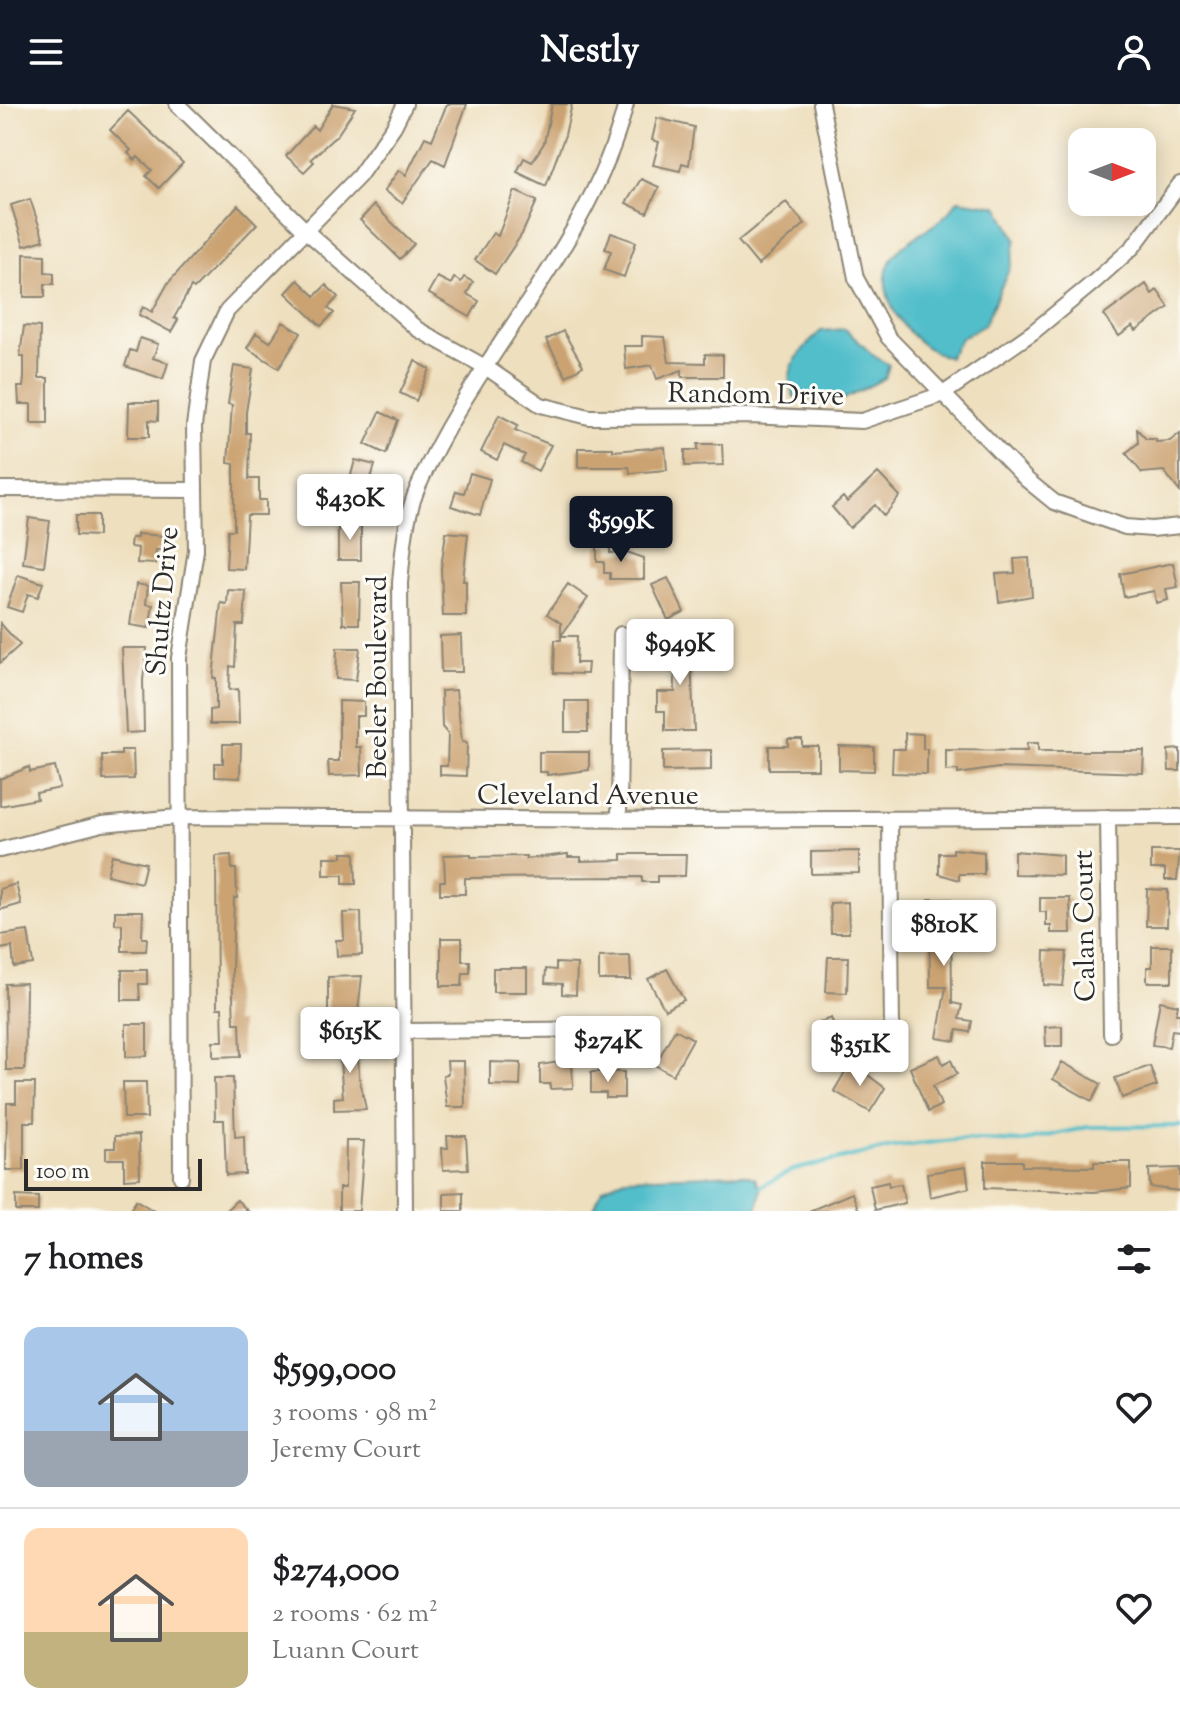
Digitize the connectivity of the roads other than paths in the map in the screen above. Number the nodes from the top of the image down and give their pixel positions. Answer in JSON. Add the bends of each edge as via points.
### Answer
{"nodes":[{"id":1,"x":177,"y":104,"type":"edge"},
{"id":2,"x":405,"y":104,"type":"edge"},
{"id":3,"x":626,"y":104,"type":"edge"},
{"id":4,"x":821,"y":104,"type":"edge"},
{"id":5,"x":1180,"y":184,"type":"edge"},
{"id":6,"x":305,"y":230,"type":"junction"},
{"id":7,"x":487,"y":368,"type":"junction"},
{"id":8,"x":943,"y":394,"type":"junction"},
{"id":9,"x":0,"y":489,"type":"edge"},
{"id":10,"x":195,"y":490,"type":"junction"},
{"id":11,"x":1180,"y":526,"type":"edge"},
{"id":12,"x":621,"y":634,"type":"dead end"},
{"id":13,"x":177,"y":817,"type":"junction"},
{"id":14,"x":1108,"y":817,"type":"junction"},
{"id":15,"x":1180,"y":817,"type":"edge"},
{"id":16,"x":619,"y":819,"type":"junction"},
{"id":17,"x":890,"y":819,"type":"junction"},
{"id":18,"x":402,"y":820,"type":"junction"},
{"id":19,"x":0,"y":850,"type":"edge"},
{"id":20,"x":622,"y":1029,"type":"dead end"},
{"id":21,"x":404,"y":1031,"type":"junction"},
{"id":22,"x":892,"y":1031,"type":"dead end"},
{"id":23,"x":1111,"y":1034,"type":"dead end"},
{"id":24,"x":181,"y":1177,"type":"dead end"},
{"id":25,"x":405,"y":1211,"type":"edge"}],
"edges":[{"from":1,"to":6,"type":"street","name":"Random Drive"},
{"from":2,"to":6,"type":"street","name":"Shultz Drive","via":[[359,176]]},
{"from":3,"to":7,"type":"street","name":"Beeler Boulevard","via":[[601,176],[581,214]]},
{"from":4,"to":8,"type":"street","via":[[856,278],[888,337]]},
{"from":5,"to":8,"type":"street","name":"Random Drive","via":[[1133,247],[1094,282]]},
{"from":6,"to":7,"type":"street","name":"Random Drive","via":[[417,329]]},
{"from":6,"to":10,"type":"street","name":"Shultz Drive","via":[[227,311],[213,337],[197,393]]},
{"from":7,"to":8,"type":"street","name":"Random Drive","via":[[541,405],[589,417],[862,421]]},
{"from":7,"to":18,"type":"street","name":"Beeler Boulevard","via":[[417,489],[405,533],[400,583]]},
{"from":8,"to":11,"type":"street","via":[[1054,502],[1125,527]]},
{"from":9,"to":10,"type":"street"},
{"from":10,"to":13,"type":"street","name":"Shultz Drive","via":[[196,550],[179,658]]},
{"from":12,"to":16,"type":"street"},
{"from":13,"to":18,"type":"street","name":"Cleveland Avenue"},
{"from":13,"to":19,"type":"street","name":"Cleveland Avenue","via":[[102,824]]},
{"from":13,"to":24,"type":"street","name":"Shultz Drive"},
{"from":14,"to":15,"type":"street","name":"Cleveland Avenue"},
{"from":14,"to":17,"type":"street","name":"Cleveland Avenue"},
{"from":14,"to":23,"type":"street","name":"Calan Court"},
{"from":16,"to":17,"type":"street","name":"Cleveland Avenue"},
{"from":16,"to":18,"type":"street","name":"Cleveland Avenue"},
{"from":17,"to":22,"type":"street"},
{"from":18,"to":21,"type":"street","name":"Beeler Boulevard"},
{"from":20,"to":21,"type":"street"},
{"from":21,"to":25,"type":"street","name":"Beeler Boulevard"}]}
